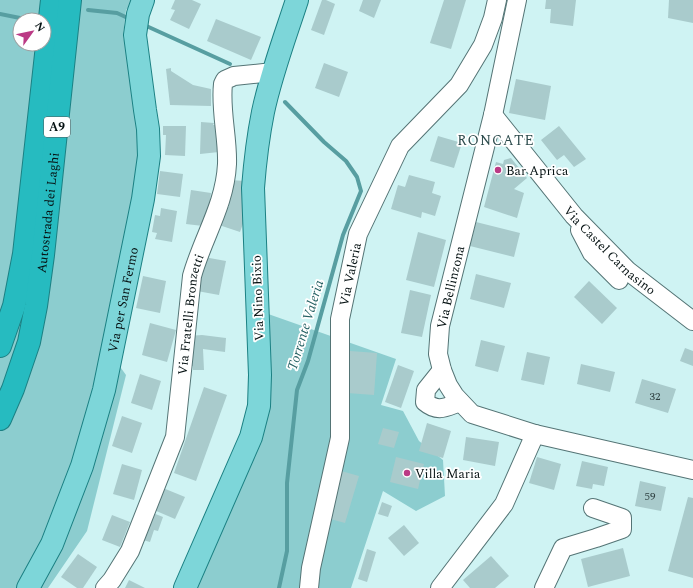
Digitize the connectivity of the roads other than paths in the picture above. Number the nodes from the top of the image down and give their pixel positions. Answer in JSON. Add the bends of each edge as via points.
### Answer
{"nodes":[{"id":1,"x":52,"y":0,"type":"edge"},
{"id":2,"x":70,"y":0,"type":"edge"},
{"id":3,"x":143,"y":0,"type":"edge"},
{"id":4,"x":297,"y":0,"type":"edge"},
{"id":5,"x":497,"y":0,"type":"edge"},
{"id":6,"x":517,"y":0,"type":"edge"},
{"id":7,"x":273,"y":72,"type":"junction"},
{"id":8,"x":492,"y":115,"type":"junction"},
{"id":9,"x":486,"y":142,"type":"junction"},
{"id":10,"x":536,"y":169,"type":"junction"},
{"id":11,"x":574,"y":216,"type":"junction"},
{"id":12,"x":33,"y":254,"type":"junction"},
{"id":13,"x":693,"y":321,"type":"edge"},
{"id":14,"x":693,"y":333,"type":"edge"},
{"id":15,"x":0,"y":346,"type":"edge"},
{"id":16,"x":442,"y":370,"type":"junction"},
{"id":17,"x":460,"y":402,"type":"junction"},
{"id":18,"x":0,"y":419,"type":"edge"},
{"id":19,"x":535,"y":434,"type":"junction"},
{"id":20,"x":693,"y":470,"type":"edge"},
{"id":21,"x":593,"y":508,"type":"dead end"},
{"id":22,"x":28,"y":588,"type":"edge"},
{"id":23,"x":105,"y":588,"type":"edge"},
{"id":24,"x":185,"y":588,"type":"edge"},
{"id":25,"x":309,"y":588,"type":"edge"},
{"id":26,"x":440,"y":588,"type":"edge"},
{"id":27,"x":544,"y":588,"type":"edge"}],
"edges":[{"from":1,"to":12,"type":"highway","name":"Autostrada dei Laghi","number":"A9"},
{"from":2,"to":12,"type":"highway","name":"Autostrada dei Laghi","number":"A9"},
{"from":3,"to":22,"type":"main road","name":"Via per San Fermo","via":[[135,34],[148,128],[149,156],[144,199],[104,390],[82,466],[52,544]]},
{"from":4,"to":7,"type":"main road","name":"Via Nino Bixio"},
{"from":5,"to":25,"type":"street","name":"Via Valeria","via":[[483,45],[459,84],[400,146],[358,234],[340,319],[340,438],[311,568]]},
{"from":6,"to":8,"type":"street","name":"Via Bellinzona"},
{"from":7,"to":23,"type":"street","name":"Via Fratelli Bronzetti","via":[[234,76],[225,80],[223,84],[227,164],[223,195],[192,276],[175,437],[130,551]]},
{"from":7,"to":24,"type":"main road","name":"Via Nino Bixio","via":[[255,159],[259,406],[250,437]]},
{"from":8,"to":9,"type":"street","name":"Via Bellinzona"},
{"from":8,"to":10,"type":"street","name":"Via Castel Carnasino"},
{"from":9,"to":10,"type":"street","name":"Via Castel Carnasino","via":[[506,148]]},
{"from":9,"to":16,"type":"street","name":"Via Bellinzona","via":[[440,326],[438,354]]},
{"from":10,"to":11,"type":"street","name":"Via Castel Carnasino"},
{"from":11,"to":13,"type":"street","name":"Via Castel Carnasino","via":[[628,271]]},
{"from":11,"to":14,"type":"street","via":[[597,259],[624,285]]},
{"from":12,"to":15,"type":"highway","name":"Autostrada dei Laghi","number":"A9"},
{"from":12,"to":18,"type":"highway","name":"Autostrada dei Laghi","number":"A9","via":[[36,306],[29,342],[14,389]]},
{"from":16,"to":17,"type":"street","name":"Via Bellinzona","via":[[448,385]]},
{"from":16,"to":17,"type":"street","via":[[426,390],[425,402],[440,409]]},
{"from":17,"to":19,"type":"street","name":"Via Bellinzona","via":[[472,414]]},
{"from":19,"to":20,"type":"street","name":"Via Bellinzona"},
{"from":19,"to":26,"type":"street","via":[[504,504]]},
{"from":21,"to":27,"type":"street","via":[[622,518],[622,529],[563,548]]}]}
